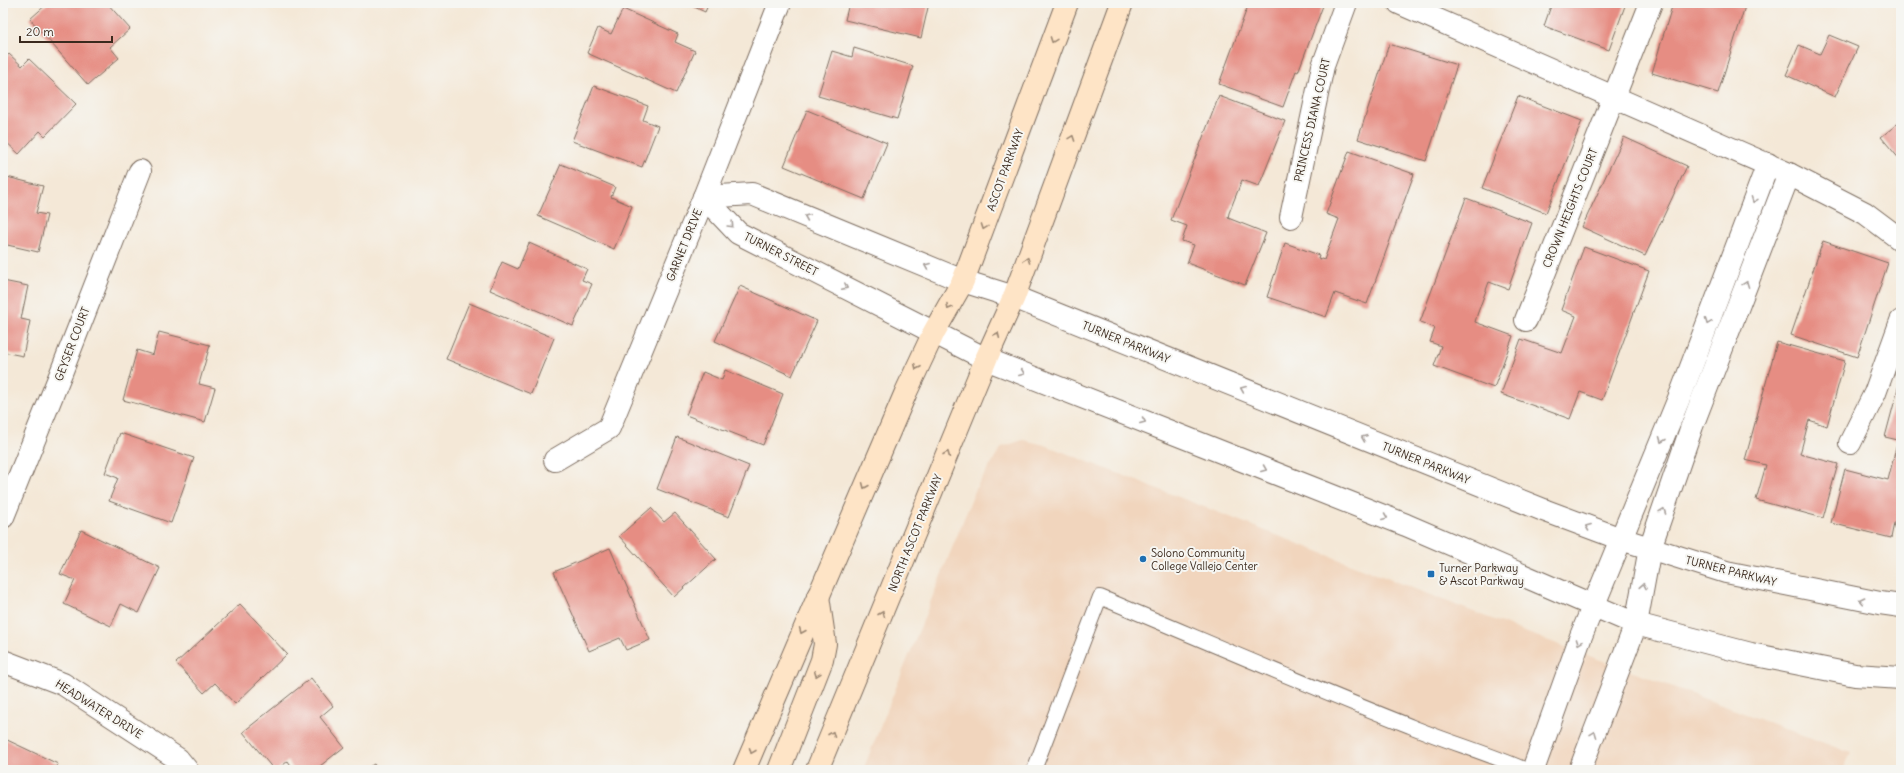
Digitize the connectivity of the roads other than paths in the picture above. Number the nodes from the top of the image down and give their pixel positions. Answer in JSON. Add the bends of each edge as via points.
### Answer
{"nodes":[{"id":1,"x":780,"y":3,"type":"edge"},
{"id":2,"x":1066,"y":3,"type":"edge"},
{"id":3,"x":1122,"y":3,"type":"edge"},
{"id":4,"x":1346,"y":3,"type":"edge"},
{"id":5,"x":1399,"y":3,"type":"edge"},
{"id":6,"x":1651,"y":3,"type":"edge"},
{"id":7,"x":1614,"y":96,"type":"junction"},
{"id":8,"x":1768,"y":164,"type":"junction"},
{"id":9,"x":140,"y":171,"type":"dead end"},
{"id":10,"x":1789,"y":174,"type":"junction"},
{"id":11,"x":704,"y":197,"type":"junction"},
{"id":12,"x":1290,"y":216,"type":"dead end"},
{"id":13,"x":1901,"y":240,"type":"edge"},
{"id":14,"x":963,"y":281,"type":"junction"},
{"id":15,"x":1014,"y":297,"type":"junction"},
{"id":16,"x":1526,"y":320,"type":"dead end"},
{"id":17,"x":1901,"y":321,"type":"edge"},
{"id":18,"x":934,"y":332,"type":"junction"},
{"id":19,"x":986,"y":359,"type":"junction"},
{"id":20,"x":1693,"y":360,"type":"junction"},
{"id":21,"x":1713,"y":368,"type":"junction"},
{"id":22,"x":1671,"y":417,"type":"junction"},
{"id":23,"x":1692,"y":426,"type":"junction"},
{"id":24,"x":1850,"y":443,"type":"dead end"},
{"id":25,"x":555,"y":460,"type":"dead end"},
{"id":26,"x":3,"y":518,"type":"edge"},
{"id":27,"x":1621,"y":539,"type":"junction"},
{"id":28,"x":1650,"y":548,"type":"junction"},
{"id":29,"x":818,"y":594,"type":"junction"},
{"id":30,"x":1593,"y":606,"type":"junction"},
{"id":31,"x":1901,"y":606,"type":"edge"},
{"id":32,"x":1636,"y":624,"type":"junction"},
{"id":33,"x":3,"y":661,"type":"edge"},
{"id":34,"x":1901,"y":678,"type":"edge"},
{"id":35,"x":187,"y":770,"type":"edge"},
{"id":36,"x":744,"y":770,"type":"edge"},
{"id":37,"x":779,"y":770,"type":"edge"},
{"id":38,"x":818,"y":770,"type":"edge"},
{"id":39,"x":1034,"y":770,"type":"edge"},
{"id":40,"x":1526,"y":770,"type":"edge"},
{"id":41,"x":1533,"y":770,"type":"edge"},
{"id":42,"x":1580,"y":770,"type":"edge"}],
"edges":[{"from":1,"to":11,"type":"street","name":"GARNET DRIVE"},
{"from":2,"to":14,"type":"main road","name":"ASCOT PARKWAY","one_way":true},
{"from":15,"to":3,"type":"main road","one_way":true},
{"from":4,"to":12,"type":"street","name":"PRINCESS DIANA COURT","via":[[1323,66]]},
{"from":5,"to":7,"type":"street"},
{"from":6,"to":7,"type":"street","name":"CROWN HEIGHTS COURT"},
{"from":7,"to":8,"type":"street"},
{"from":7,"to":16,"type":"street","name":"CROWN HEIGHTS COURT"},
{"from":8,"to":10,"type":"street"},
{"from":8,"to":20,"type":"street","one_way":true},
{"from":9,"to":26,"type":"street","name":"GEYSER COURT"},
{"from":10,"to":13,"type":"street","via":[[1865,214]]},
{"from":21,"to":10,"type":"street","one_way":true},
{"from":14,"to":11,"type":"street","one_way":true,"via":[[752,194]]},
{"from":11,"to":18,"type":"street","name":"TURNER STREET","one_way":true,"via":[[738,233]]},
{"from":11,"to":25,"type":"street","name":"GARNET DRIVE","via":[[609,428]]},
{"from":14,"to":15,"type":"street","name":"TURNER PARKWAY"},
{"from":14,"to":18,"type":"main road","name":"ASCOT PARKWAY","one_way":true},
{"from":19,"to":15,"type":"main road","name":"NORTH ASCOT PARKWAY","one_way":true},
{"from":27,"to":15,"type":"street","name":"TURNER PARKWAY","one_way":true},
{"from":17,"to":24,"type":"street","via":[[1875,393]]},
{"from":18,"to":19,"type":"street","name":"TURNER STREET"},
{"from":18,"to":29,"type":"main road","one_way":true},
{"from":19,"to":30,"type":"street","one_way":true,"via":[[1406,525]]},
{"from":38,"to":19,"type":"main road","name":"NORTH ASCOT PARKWAY","one_way":true},
{"from":20,"to":21,"type":"street"},
{"from":20,"to":22,"type":"street"},
{"from":21,"to":23,"type":"street"},
{"from":22,"to":23,"type":"street"},
{"from":22,"to":27,"type":"street","one_way":true},
{"from":28,"to":23,"type":"street","one_way":true},
{"from":27,"to":28,"type":"street","name":"TURNER PARKWAY"},
{"from":27,"to":30,"type":"street"},
{"from":31,"to":28,"type":"street","name":"TURNER PARKWAY","one_way":true,"via":[[1726,572]]},
{"from":32,"to":28,"type":"street","one_way":true},
{"from":29,"to":36,"type":"main road","one_way":true},
{"from":29,"to":37,"type":"main road","one_way":true,"via":[[825,644],[822,660]]},
{"from":30,"to":32,"type":"street"},
{"from":30,"to":41,"type":"street","one_way":true},
{"from":32,"to":34,"type":"street","via":[[1766,657],[1855,675]]},
{"from":42,"to":32,"type":"street","one_way":true},
{"from":33,"to":35,"type":"street","name":"HEADWATER DRIVE","via":[[63,684],[178,760]]},
{"from":39,"to":40,"type":"lane","via":[[1100,597],[1409,726]]}]}
